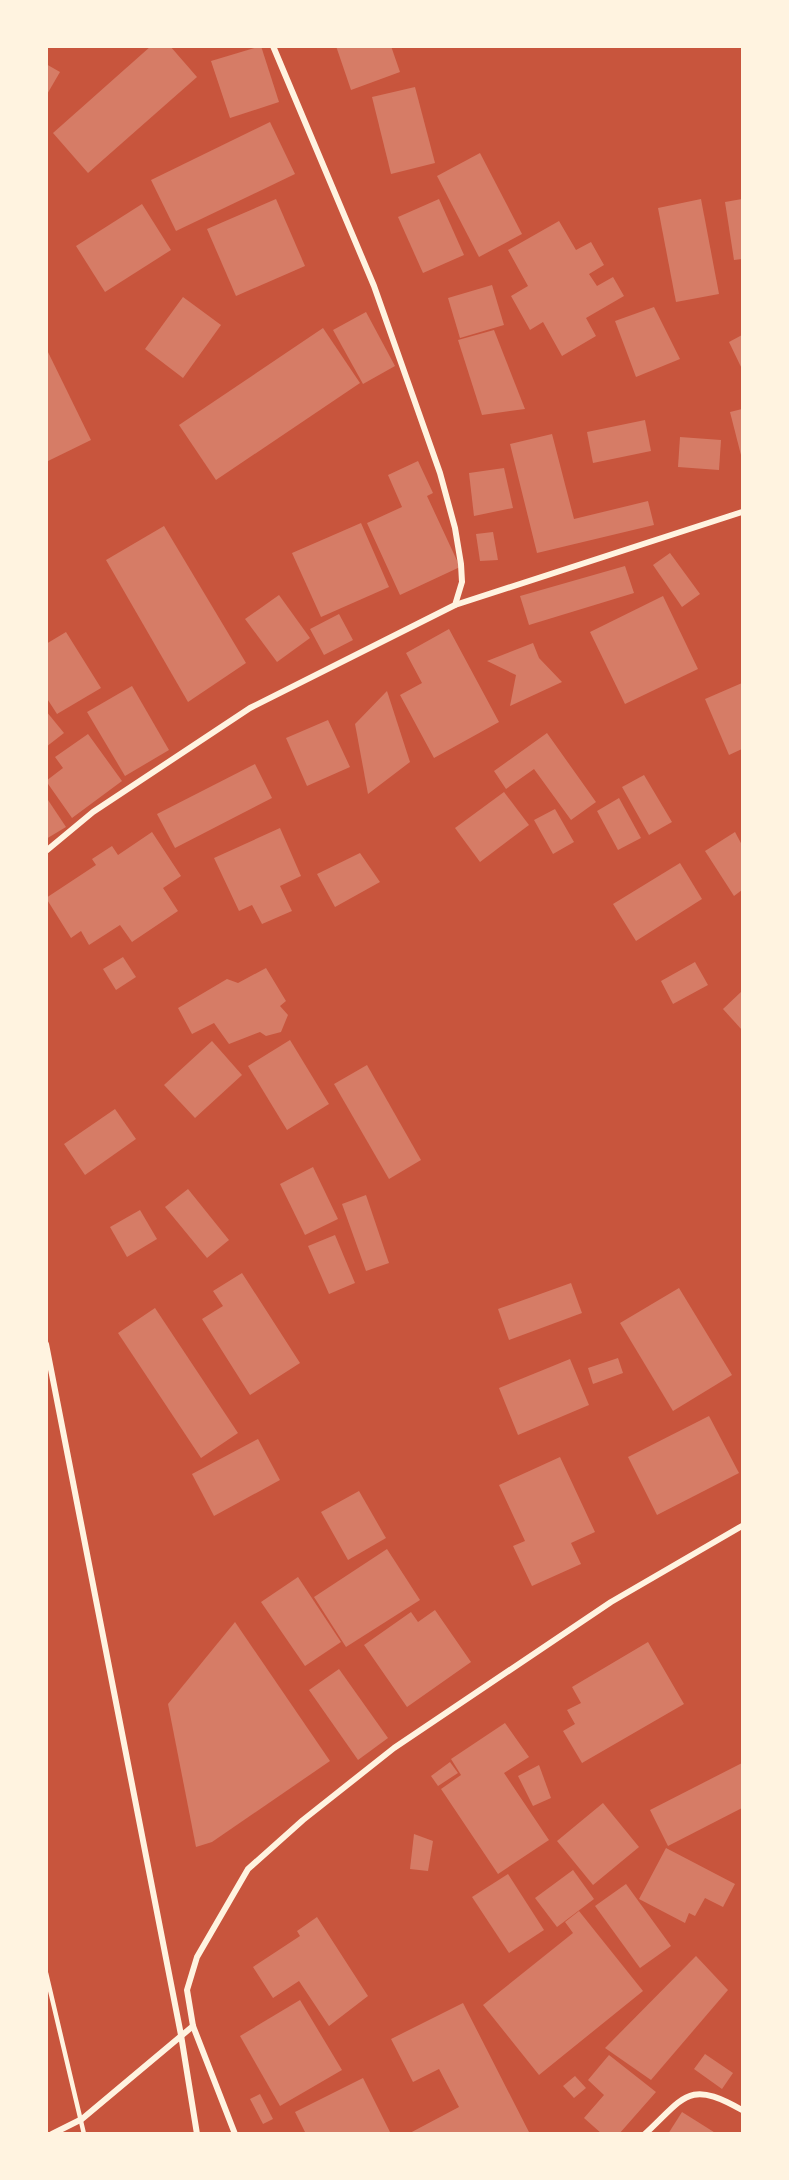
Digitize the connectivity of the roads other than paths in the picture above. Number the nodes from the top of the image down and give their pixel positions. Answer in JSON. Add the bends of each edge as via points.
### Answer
{"nodes":[{"id":1,"x":273,"y":46,"type":"edge"},
{"id":2,"x":742,"y":512,"type":"edge"},
{"id":3,"x":455,"y":605,"type":"junction"},
{"id":4,"x":46,"y":851,"type":"edge"},
{"id":5,"x":46,"y":1344,"type":"edge"},
{"id":6,"x":742,"y":1526,"type":"edge"},
{"id":7,"x":46,"y":1973,"type":"edge"},
{"id":8,"x":193,"y":2026,"type":"junction"},
{"id":9,"x":181,"y":2035,"type":"junction"},
{"id":10,"x":742,"y":2110,"type":"edge"},
{"id":11,"x":82,"y":2119,"type":"junction"},
{"id":12,"x":52,"y":2133,"type":"edge"},
{"id":13,"x":84,"y":2133,"type":"edge"},
{"id":14,"x":197,"y":2133,"type":"edge"},
{"id":15,"x":235,"y":2133,"type":"edge"},
{"id":16,"x":645,"y":2133,"type":"edge"}],
"edges":[{"from":1,"to":3,"type":"street","via":[[374,286],[440,473],[460,564],[462,582]]},
{"from":2,"to":3,"type":"street"},
{"from":3,"to":4,"type":"street","via":[[250,708],[93,812]]},
{"from":5,"to":9,"type":"street"},
{"from":6,"to":8,"type":"street","via":[[602,1609],[394,1748],[248,1869],[197,1957],[187,1990]]},
{"from":7,"to":11,"type":"lane"},
{"from":8,"to":9,"type":"street"},
{"from":8,"to":15,"type":"street"},
{"from":9,"to":11,"type":"street"},
{"from":9,"to":14,"type":"street"},
{"from":10,"to":16,"type":"street","via":[[709,2094],[692,2094]]},
{"from":11,"to":12,"type":"street"},
{"from":11,"to":13,"type":"lane"}]}
